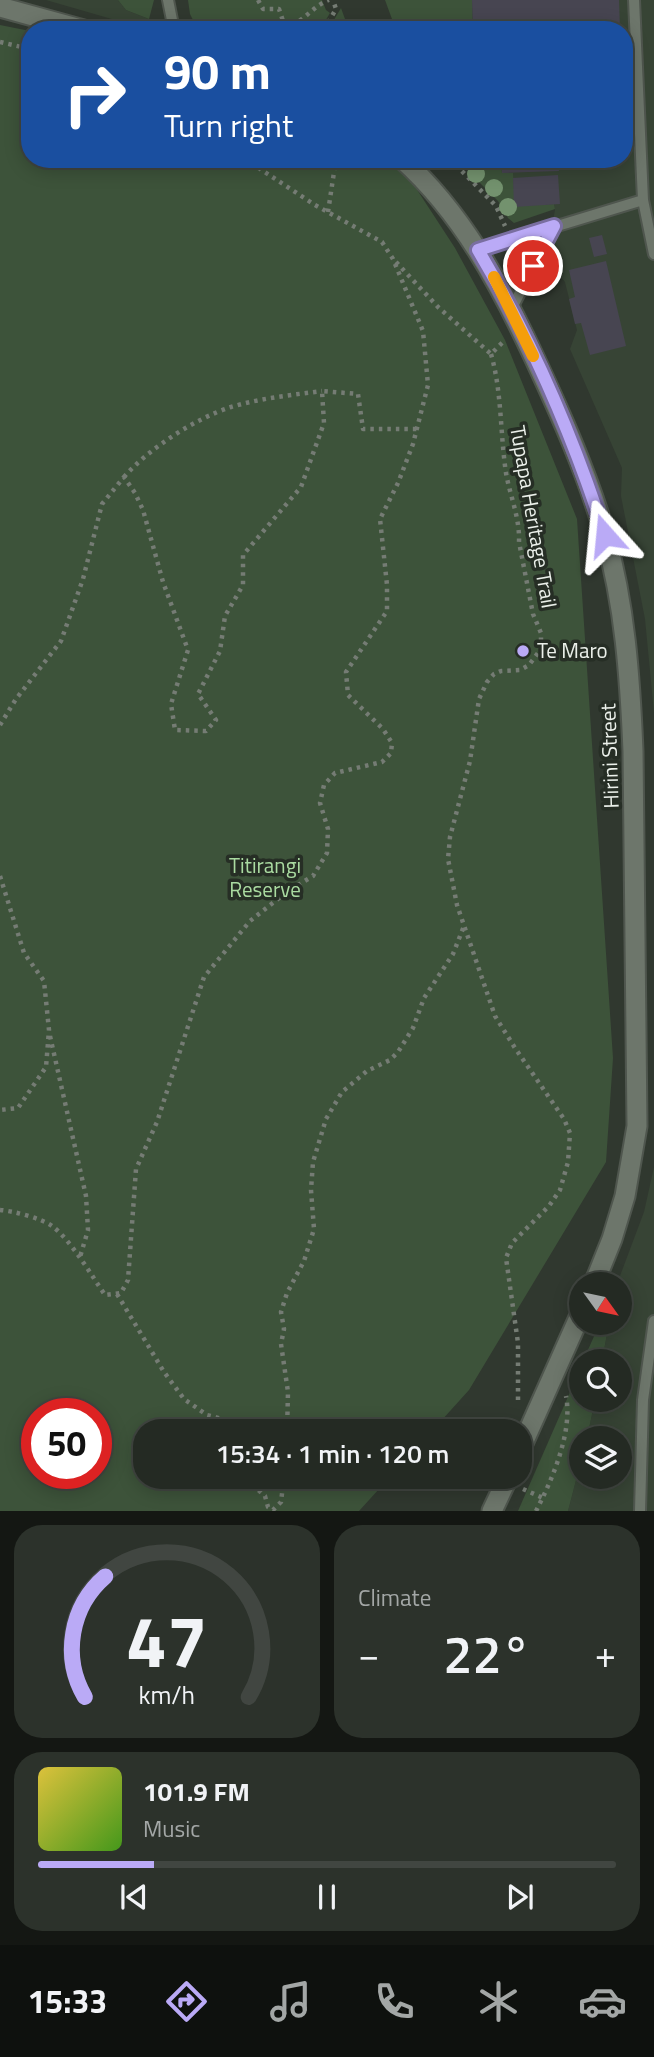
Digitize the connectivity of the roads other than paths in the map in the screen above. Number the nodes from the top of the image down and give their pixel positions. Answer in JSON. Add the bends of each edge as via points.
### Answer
{"nodes":[{"id":1,"x":168,"y":0,"type":"edge"},
{"id":2,"x":634,"y":0,"type":"edge"},
{"id":3,"x":0,"y":7,"type":"edge"},
{"id":4,"x":51,"y":21,"type":"edge"},
{"id":5,"x":172,"y":21,"type":"edge"},
{"id":6,"x":411,"y":168,"type":"edge"},
{"id":7,"x":643,"y":200,"type":"junction"},
{"id":8,"x":554,"y":226,"type":"junction"},
{"id":9,"x":478,"y":250,"type":"junction"},
{"id":10,"x":654,"y":254,"type":"edge"},
{"id":11,"x":515,"y":318,"type":"junction"},
{"id":12,"x":599,"y":1272,"type":"edge"},
{"id":13,"x":654,"y":1321,"type":"edge"},
{"id":14,"x":571,"y":1335,"type":"edge"},
{"id":15,"x":532,"y":1423,"type":"edge"},
{"id":16,"x":510,"y":1489,"type":"edge"},
{"id":17,"x":492,"y":1511,"type":"edge"},
{"id":18,"x":640,"y":1511,"type":"edge"}],
"edges":[{"from":1,"to":5,"type":"lane"},
{"from":2,"to":7,"type":"lane"},
{"from":3,"to":4,"type":"main road"},
{"from":6,"to":9,"type":"main road","name":"Hirini Street","via":[[442,200]]},
{"from":7,"to":8,"type":"lane"},
{"from":7,"to":10,"type":"lane"},
{"from":8,"to":9,"type":"lane"},
{"from":8,"to":11,"type":"lane"},
{"from":9,"to":11,"type":"main road","name":"Hirini Street"},
{"from":11,"to":12,"type":"main road","name":"Hirini Street","via":[[577,454],[605,535],[621,611],[631,695],[637,1126],[618,1223]]},
{"from":13,"to":18,"type":"lane","via":[[642,1400]]},
{"from":14,"to":15,"type":"main road"},
{"from":16,"to":17,"type":"main road"}]}
